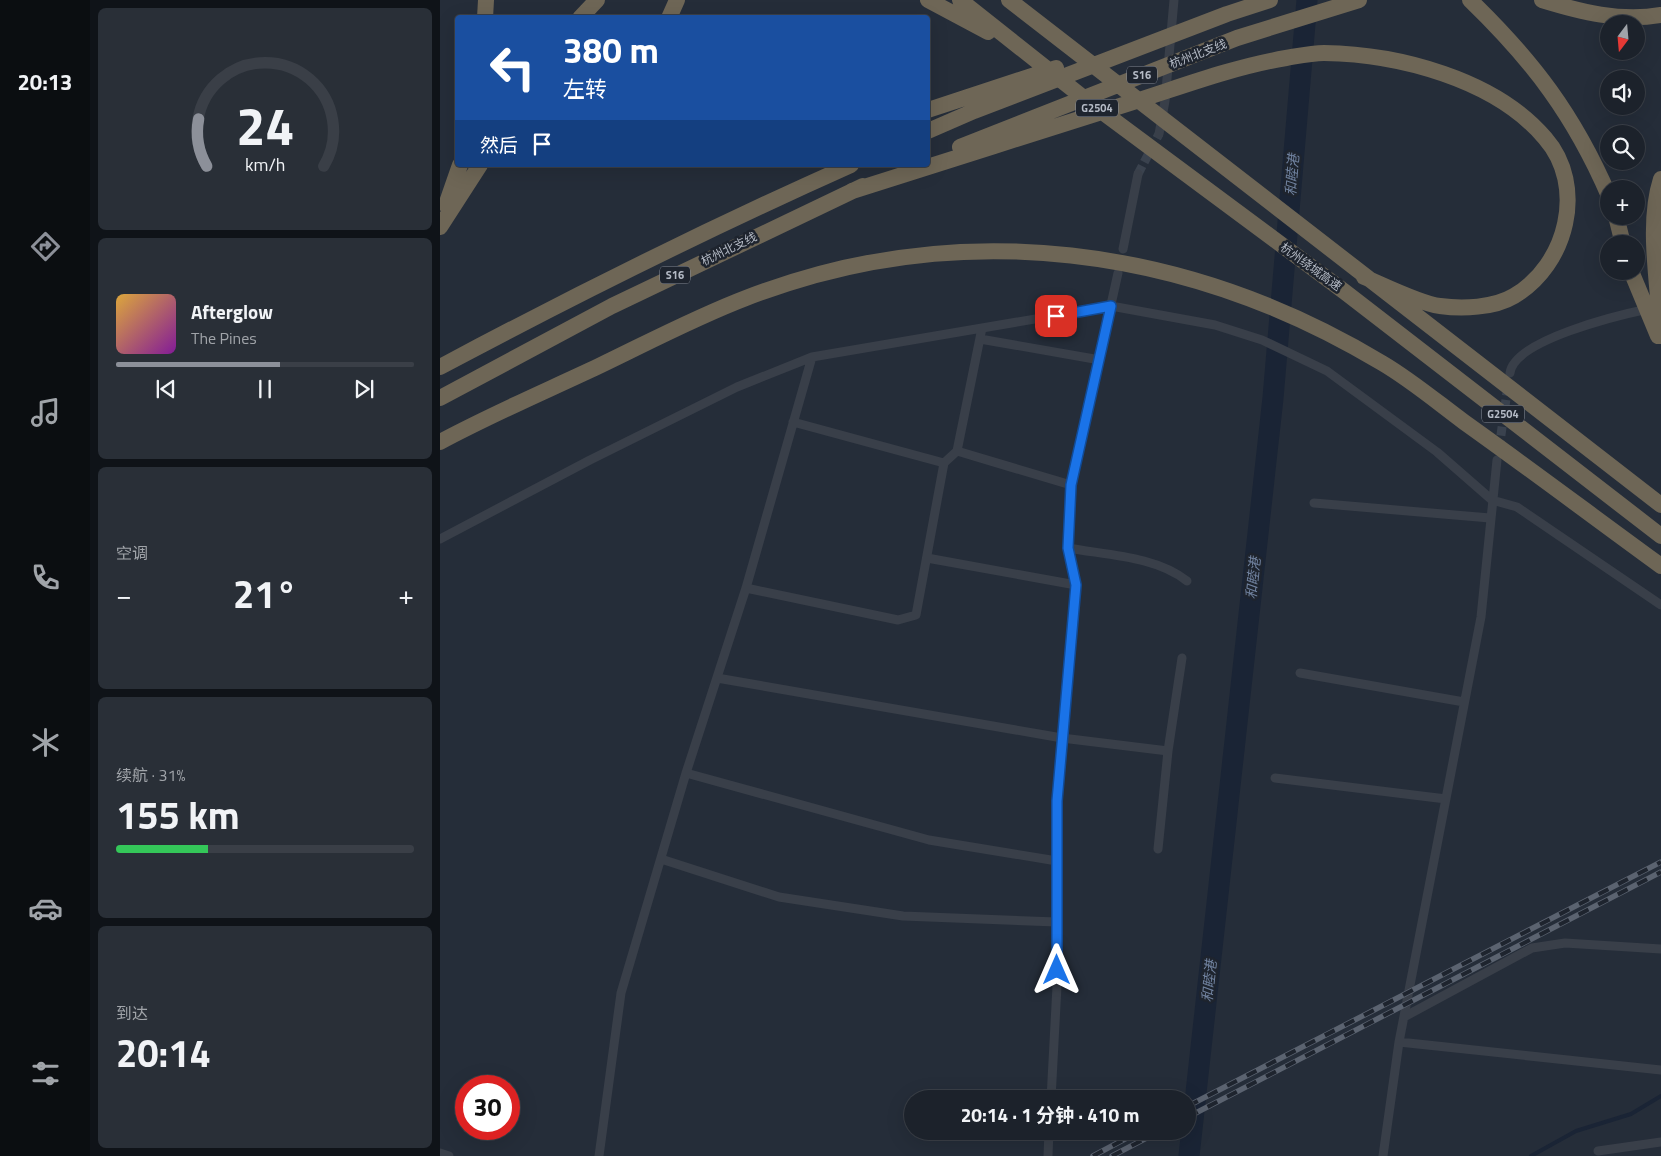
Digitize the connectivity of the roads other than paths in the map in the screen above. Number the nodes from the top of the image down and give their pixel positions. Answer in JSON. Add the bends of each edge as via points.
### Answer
{"nodes":[{"id":1,"x":486,"y":0,"type":"edge"},
{"id":2,"x":597,"y":0,"type":"edge"},
{"id":3,"x":677,"y":0,"type":"edge"},
{"id":4,"x":928,"y":0,"type":"edge"},
{"id":5,"x":960,"y":0,"type":"edge"},
{"id":6,"x":1009,"y":0,"type":"edge"},
{"id":7,"x":1174,"y":0,"type":"edge"},
{"id":8,"x":1270,"y":0,"type":"edge"},
{"id":9,"x":1359,"y":0,"type":"edge"},
{"id":10,"x":1470,"y":0,"type":"edge"},
{"id":11,"x":1542,"y":0,"type":"edge"},
{"id":12,"x":1227,"y":14,"type":"junction"},
{"id":13,"x":485,"y":15,"type":"edge"},
{"id":14,"x":583,"y":15,"type":"edge"},
{"id":15,"x":670,"y":15,"type":"edge"},
{"id":16,"x":1661,"y":15,"type":"edge"},
{"id":17,"x":1023,"y":50,"type":"junction"},
{"id":18,"x":930,"y":109,"type":"edge"},
{"id":19,"x":930,"y":130,"type":"edge"},
{"id":20,"x":1165,"y":130,"type":"junction"},
{"id":21,"x":930,"y":159,"type":"edge"},
{"id":22,"x":930,"y":166,"type":"edge"},
{"id":23,"x":459,"y":167,"type":"edge"},
{"id":24,"x":479,"y":167,"type":"edge"},
{"id":25,"x":847,"y":167,"type":"edge"},
{"id":26,"x":911,"y":167,"type":"edge"},
{"id":27,"x":927,"y":167,"type":"edge"},
{"id":28,"x":1138,"y":174,"type":"tunnel mouth"},
{"id":29,"x":1661,"y":179,"type":"edge"},
{"id":30,"x":1602,"y":180,"type":"edge"},
{"id":31,"x":852,"y":191,"type":"junction"},
{"id":32,"x":440,"y":217,"type":"edge"},
{"id":33,"x":440,"y":227,"type":"edge"},
{"id":34,"x":1123,"y":249,"type":"dead end"},
{"id":35,"x":1118,"y":273,"type":"dead end"},
{"id":36,"x":1364,"y":277,"type":"junction"},
{"id":37,"x":1637,"y":280,"type":"edge"},
{"id":38,"x":1111,"y":306,"type":"junction"},
{"id":39,"x":1657,"y":313,"type":"edge"},
{"id":40,"x":982,"y":328,"type":"junction"},
{"id":41,"x":1661,"y":336,"type":"edge"},
{"id":42,"x":980,"y":340,"type":"junction"},
{"id":43,"x":1661,"y":343,"type":"edge"},
{"id":44,"x":812,"y":357,"type":"junction"},
{"id":45,"x":1100,"y":360,"type":"junction"},
{"id":46,"x":440,"y":367,"type":"edge"},
{"id":47,"x":1510,"y":372,"type":"dead end"},
{"id":48,"x":440,"y":398,"type":"edge"},
{"id":49,"x":793,"y":422,"type":"junction"},
{"id":50,"x":440,"y":442,"type":"edge"},
{"id":51,"x":958,"y":451,"type":"junction"},
{"id":52,"x":1497,"y":460,"type":"tunnel mouth"},
{"id":53,"x":944,"y":463,"type":"junction"},
{"id":54,"x":1071,"y":485,"type":"junction"},
{"id":55,"x":1492,"y":500,"type":"junction"},
{"id":56,"x":1314,"y":503,"type":"dead end"},
{"id":57,"x":1661,"y":505,"type":"edge"},
{"id":58,"x":1490,"y":518,"type":"junction"},
{"id":59,"x":1661,"y":536,"type":"edge"},
{"id":60,"x":440,"y":539,"type":"edge"},
{"id":61,"x":1068,"y":548,"type":"junction"},
{"id":62,"x":926,"y":558,"type":"junction"},
{"id":63,"x":1661,"y":566,"type":"edge"},
{"id":64,"x":1187,"y":581,"type":"dead end"},
{"id":65,"x":1076,"y":585,"type":"junction"},
{"id":66,"x":746,"y":588,"type":"junction"},
{"id":67,"x":1661,"y":605,"type":"edge"},
{"id":68,"x":1182,"y":658,"type":"dead end"},
{"id":69,"x":1300,"y":673,"type":"dead end"},
{"id":70,"x":716,"y":678,"type":"junction"},
{"id":71,"x":1464,"y":702,"type":"junction"},
{"id":72,"x":1062,"y":738,"type":"junction"},
{"id":73,"x":1168,"y":752,"type":"junction"},
{"id":74,"x":686,"y":773,"type":"junction"},
{"id":75,"x":1275,"y":778,"type":"dead end"},
{"id":76,"x":1446,"y":799,"type":"junction"},
{"id":77,"x":1158,"y":849,"type":"dead end"},
{"id":78,"x":661,"y":859,"type":"junction"},
{"id":79,"x":1057,"y":861,"type":"junction"},
{"id":80,"x":1057,"y":922,"type":"junction"},
{"id":81,"x":1661,"y":949,"type":"edge"},
{"id":82,"x":1404,"y":1017,"type":"junction"},
{"id":83,"x":1399,"y":1042,"type":"junction"},
{"id":84,"x":1661,"y":1070,"type":"edge"},
{"id":85,"x":1051,"y":1090,"type":"edge"},
{"id":86,"x":1049,"y":1140,"type":"edge"},
{"id":87,"x":1661,"y":1142,"type":"edge"},
{"id":88,"x":1598,"y":1151,"type":"dead end"},
{"id":89,"x":440,"y":1154,"type":"edge"},
{"id":90,"x":449,"y":1156,"type":"edge"},
{"id":91,"x":599,"y":1156,"type":"edge"},
{"id":92,"x":1048,"y":1156,"type":"edge"},
{"id":93,"x":1382,"y":1156,"type":"edge"}],
"edges":[{"from":1,"to":13,"type":"highway"},
{"from":2,"to":14,"type":"highway"},
{"from":3,"to":15,"type":"highway"},
{"from":4,"to":17,"type":"highway"},
{"from":5,"to":17,"type":"highway","name":"杭州绕城高速","number":"G2504"},
{"from":6,"to":20,"type":"highway","name":"杭州绕城高速","number":"G2504","via":[[1153,112]]},
{"from":7,"to":20,"type":"street"},
{"from":8,"to":12,"type":"highway","number":"S16"},
{"from":9,"to":21,"type":"highway","name":"杭州北支线","number":"S16","via":[[1237,38]]},
{"from":10,"to":30,"type":"highway","via":[[1509,37],[1558,98]]},
{"from":11,"to":16,"type":"highway","via":[[1584,13],[1639,19]]},
{"from":12,"to":18,"type":"highway"},
{"from":12,"to":19,"type":"highway","number":"S16"},
{"from":17,"to":59,"type":"highway","name":"杭州绕城高速","number":"G2504","via":[[1085,100],[1345,292]]},
{"from":20,"to":36,"type":"highway","name":"杭州绕城高速","number":"G2504","via":[[1241,181]]},
{"from":22,"to":36,"type":"highway","via":[[1247,65],[1322,53],[1422,66],[1476,87],[1514,109],[1546,139],[1565,172],[1568,213],[1559,248],[1536,280],[1512,298],[1478,306],[1438,306]]},
{"from":23,"to":32,"type":"highway"},
{"from":24,"to":33,"type":"highway"},
{"from":25,"to":46,"type":"highway","name":"杭州北支线","number":"S16","via":[[756,207]]},
{"from":26,"to":31,"type":"highway","name":"杭州北支线","number":"S16"},
{"from":27,"to":31,"type":"highway"},
{"from":28,"to":34,"type":"street"},
{"from":29,"to":39,"type":"highway","via":[[1657,191]]},
{"from":31,"to":48,"type":"highway","name":"杭州北支线","number":"S16","via":[[612,306]]},
{"from":35,"to":38,"type":"street"},
{"from":36,"to":57,"type":"highway","name":"杭州绕城高速","number":"G2504"},
{"from":37,"to":39,"type":"highway"},
{"from":38,"to":40,"type":"street"},
{"from":38,"to":45,"type":"street"},
{"from":38,"to":55,"type":"street","via":[[1215,325],[1262,340],[1327,371],[1437,452]]},
{"from":39,"to":41,"type":"highway"},
{"from":39,"to":43,"type":"highway"},
{"from":39,"to":47,"type":"street","via":[[1588,324],[1529,348]]},
{"from":40,"to":42,"type":"street"},
{"from":40,"to":44,"type":"street"},
{"from":42,"to":45,"type":"street"},
{"from":42,"to":51,"type":"street"},
{"from":44,"to":49,"type":"street"},
{"from":44,"to":60,"type":"street","via":[[736,387]]},
{"from":45,"to":54,"type":"street"},
{"from":49,"to":53,"type":"street"},
{"from":49,"to":66,"type":"street"},
{"from":50,"to":63,"type":"highway","via":[[746,298],[803,279],[870,262],[947,252],[1030,250],[1114,259],[1183,275],[1294,315],[1384,364]]},
{"from":51,"to":53,"type":"street"},
{"from":51,"to":54,"type":"street"},
{"from":52,"to":55,"type":"street"},
{"from":53,"to":62,"type":"street"},
{"from":54,"to":61,"type":"street"},
{"from":55,"to":58,"type":"street"},
{"from":55,"to":67,"type":"street","via":[[1517,507]]},
{"from":56,"to":58,"type":"street"},
{"from":58,"to":71,"type":"street","via":[[1481,617]]},
{"from":61,"to":64,"type":"street","via":[[1144,562],[1176,572]]},
{"from":61,"to":65,"type":"street"},
{"from":62,"to":65,"type":"street"},
{"from":62,"to":66,"type":"street","via":[[916,615],[898,620]]},
{"from":65,"to":72,"type":"street"},
{"from":66,"to":70,"type":"street"},
{"from":68,"to":73,"type":"street"},
{"from":69,"to":71,"type":"street"},
{"from":70,"to":72,"type":"street"},
{"from":70,"to":74,"type":"street"},
{"from":71,"to":76,"type":"street"},
{"from":72,"to":73,"type":"street"},
{"from":72,"to":79,"type":"street"},
{"from":73,"to":77,"type":"street"},
{"from":74,"to":78,"type":"street"},
{"from":74,"to":79,"type":"street","via":[[929,840]]},
{"from":75,"to":76,"type":"street"},
{"from":76,"to":82,"type":"street"},
{"from":78,"to":80,"type":"street","via":[[789,898],[903,916]]},
{"from":78,"to":91,"type":"street","via":[[622,993]]},
{"from":79,"to":80,"type":"street"},
{"from":80,"to":85,"type":"street"},
{"from":81,"to":82,"type":"street","via":[[1565,943],[1532,948]]},
{"from":82,"to":83,"type":"street"},
{"from":83,"to":84,"type":"street"},
{"from":83,"to":93,"type":"street"},
{"from":86,"to":92,"type":"street"},
{"from":87,"to":88,"type":"street"},
{"from":89,"to":90,"type":"street"}]}
